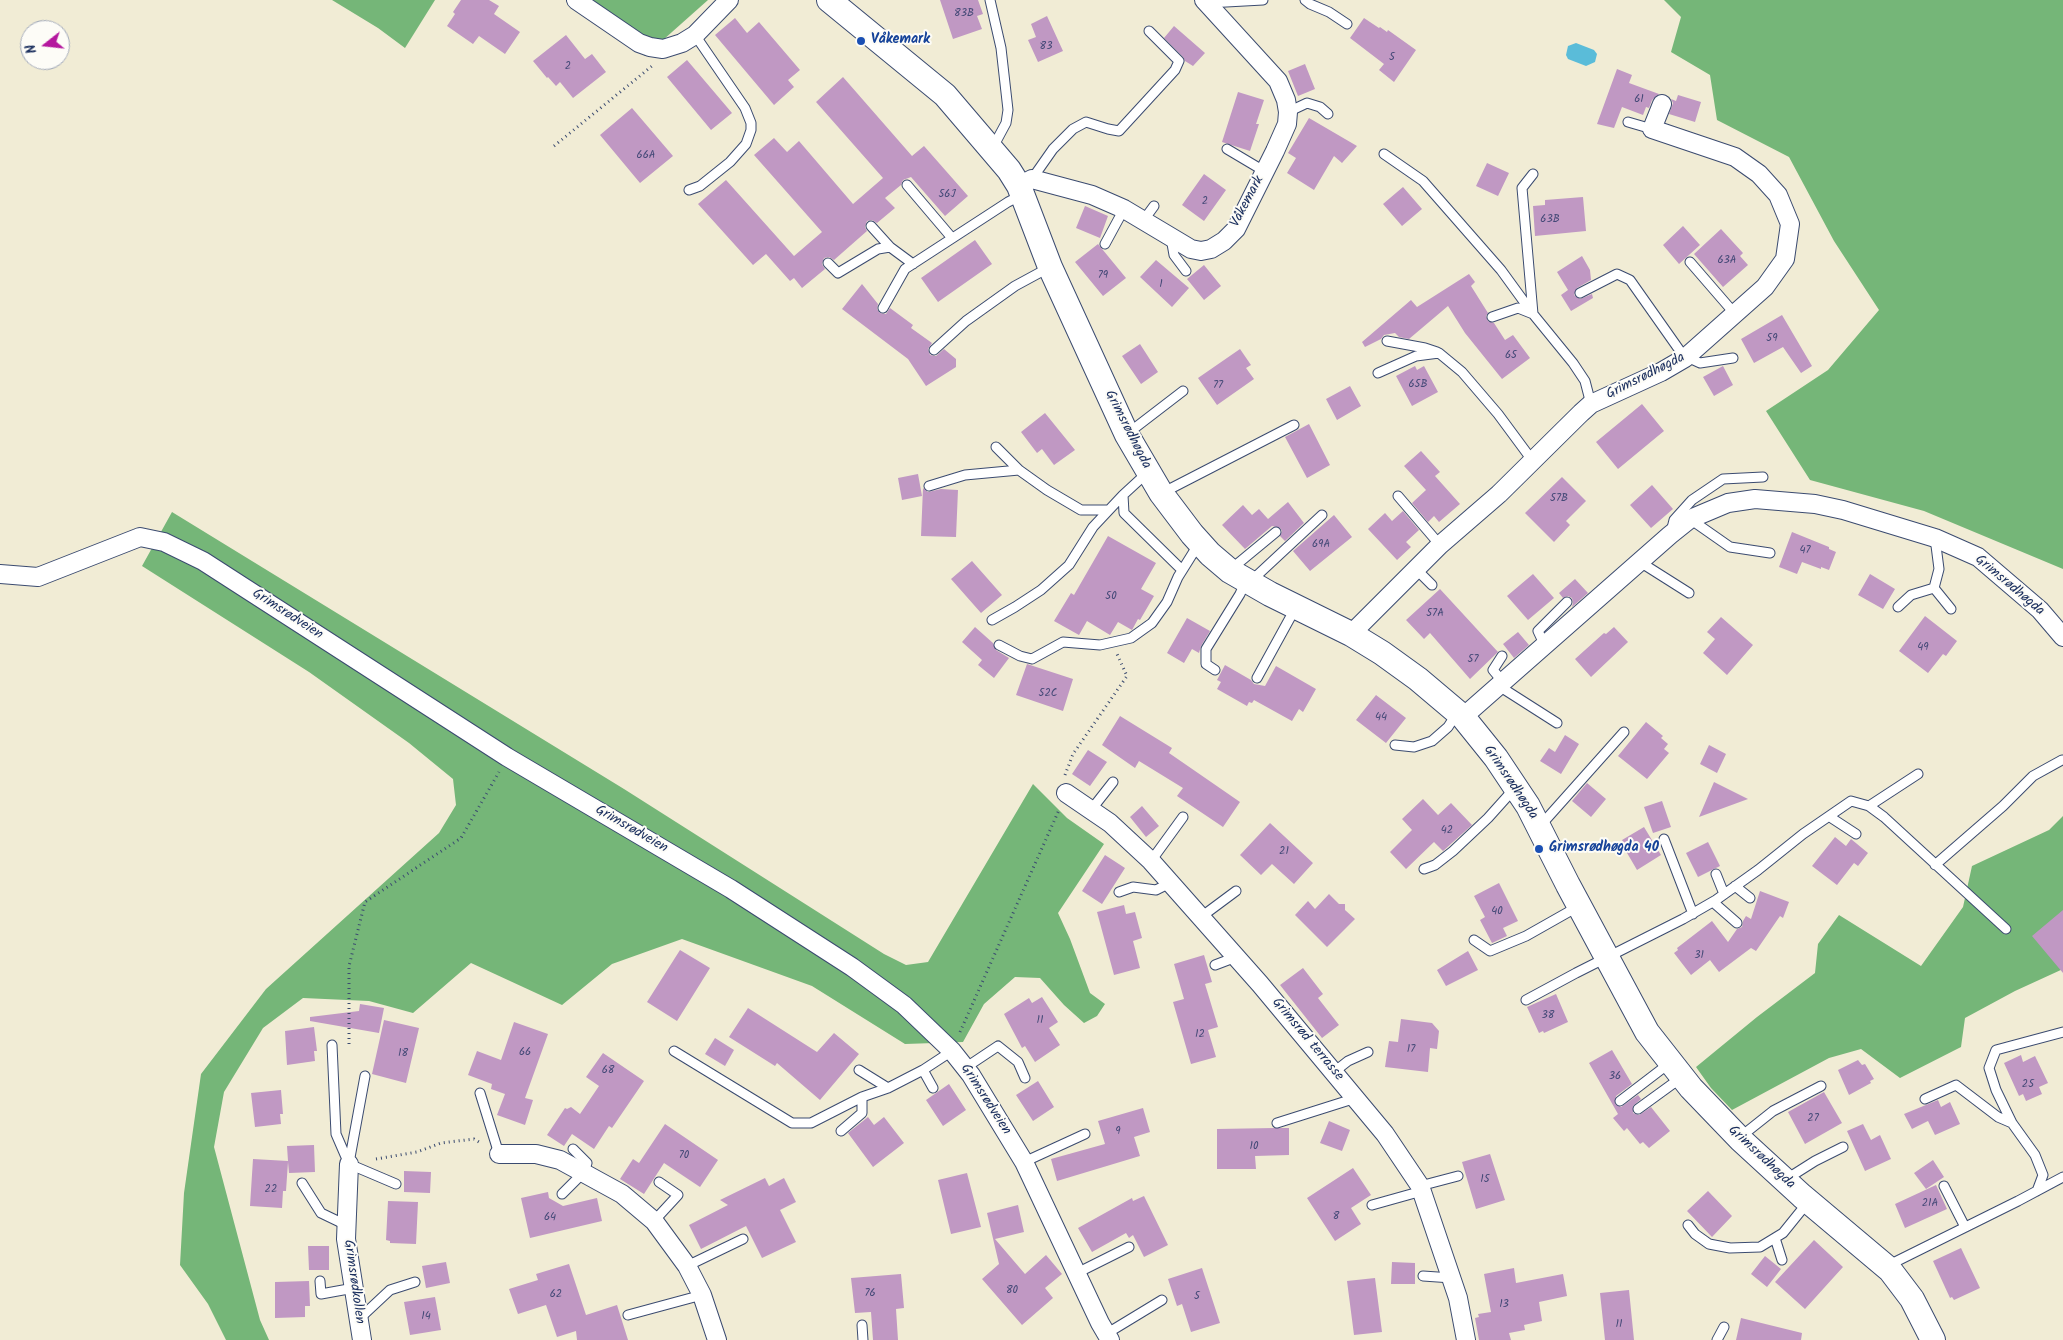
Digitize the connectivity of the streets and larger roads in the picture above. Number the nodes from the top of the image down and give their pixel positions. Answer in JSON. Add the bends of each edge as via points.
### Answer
{"nodes":[{"id":1,"x":576,"y":0,"type":"edge"},
{"id":2,"x":729,"y":0,"type":"edge"},
{"id":3,"x":829,"y":0,"type":"edge"},
{"id":4,"x":1206,"y":2,"type":"edge"},
{"id":5,"x":1662,"y":104,"type":"dead end"},
{"id":6,"x":1024,"y":187,"type":"junction"},
{"id":7,"x":0,"y":574,"type":"edge"},
{"id":8,"x":1351,"y":634,"type":"junction"},
{"id":9,"x":2063,"y":637,"type":"edge"},
{"id":10,"x":1460,"y":715,"type":"junction"},
{"id":11,"x":1066,"y":793,"type":"road end"},
{"id":12,"x":499,"y":1154,"type":"road end"},
{"id":13,"x":349,"y":1164,"type":"road end"},
{"id":14,"x":1108,"y":1337,"type":"edge"},
{"id":15,"x":362,"y":1340,"type":"edge"},
{"id":16,"x":717,"y":1340,"type":"edge"},
{"id":17,"x":1466,"y":1340,"type":"edge"},
{"id":18,"x":1933,"y":1340,"type":"edge"}],
"edges":[{"from":1,"to":2,"type":"street","via":[[639,43],[670,48],[695,35]]},
{"from":3,"to":6,"type":"main road","name":"Grimsrødhøgda","via":[[945,95]]},
{"from":4,"to":6,"type":"street","name":"Våkemark","via":[[1278,81],[1288,112],[1287,124],[1275,152],[1236,229],[1211,249],[1200,251],[1092,195]]},
{"from":5,"to":8,"type":"street","name":"Grimsrødhøgda","via":[[1652,129],[1735,156],[1778,194],[1790,224],[1785,259],[1765,287],[1686,357],[1592,404],[1500,494],[1440,545]]},
{"from":6,"to":8,"type":"main road","name":"Grimsrødhøgda","via":[[1050,267],[1127,435],[1162,493],[1210,554],[1242,578]]},
{"from":7,"to":14,"type":"street","name":"Grimsrødveien","via":[[38,577],[140,537],[164,542],[203,561],[507,757],[731,889],[852,967],[904,1005],[965,1068],[1024,1162]]},
{"from":8,"to":10,"type":"main road","name":"Grimsrødhøgda","via":[[1418,679]]},
{"from":9,"to":10,"type":"street","name":"Grimsrødhøgda","via":[[2040,610],[1978,556],[1935,538],[1815,504],[1781,500],[1728,503],[1690,519],[1501,684]]},
{"from":10,"to":18,"type":"main road","name":"Grimsrødhøgda","via":[[1496,758],[1528,806],[1648,1032],[1677,1070],[1739,1138],[1808,1202],[1886,1266],[1912,1299]]},
{"from":11,"to":17,"type":"street","name":"Grimsrød terrasse","via":[[1110,823],[1151,861],[1385,1134],[1421,1188],[1458,1298]]},
{"from":12,"to":16,"type":"street","via":[[536,1154],[560,1160],[622,1194],[654,1221],[687,1266],[702,1295]]},
{"from":13,"to":15,"type":"street","name":"Grimsrødkollen","via":[[346,1239]]}]}
